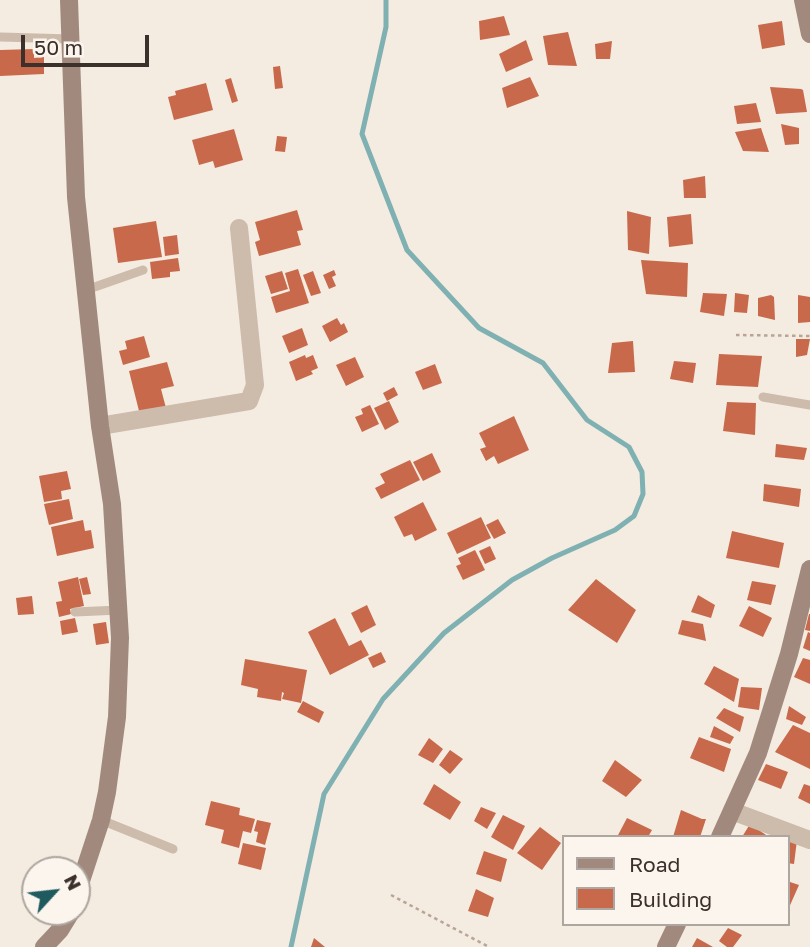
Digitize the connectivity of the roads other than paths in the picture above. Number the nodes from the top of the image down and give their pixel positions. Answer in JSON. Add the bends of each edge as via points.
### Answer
{"nodes":[{"id":1,"x":69,"y":0,"type":"edge"},
{"id":2,"x":805,"y":0,"type":"edge"},
{"id":3,"x":810,"y":34,"type":"edge"},
{"id":4,"x":1,"y":37,"type":"edge"},
{"id":5,"x":71,"y":39,"type":"junction"},
{"id":6,"x":239,"y":228,"type":"dead end"},
{"id":7,"x":143,"y":270,"type":"dead end"},
{"id":8,"x":85,"y":291,"type":"junction"},
{"id":9,"x":763,"y":397,"type":"dead end"},
{"id":10,"x":810,"y":405,"type":"edge"},
{"id":11,"x":100,"y":426,"type":"junction"},
{"id":12,"x":809,"y":580,"type":"edge"},
{"id":13,"x":119,"y":610,"type":"junction"},
{"id":14,"x":75,"y":612,"type":"dead end"},
{"id":15,"x":732,"y":811,"type":"junction"},
{"id":16,"x":101,"y":820,"type":"junction"},
{"id":17,"x":721,"y":835,"type":"edge"},
{"id":18,"x":810,"y":840,"type":"edge"},
{"id":19,"x":173,"y":849,"type":"dead end"},
{"id":20,"x":89,"y":856,"type":"edge"},
{"id":21,"x":62,"y":926,"type":"edge"},
{"id":22,"x":676,"y":926,"type":"edge"},
{"id":23,"x":44,"y":947,"type":"edge"},
{"id":24,"x":666,"y":947,"type":"edge"}],
"edges":[{"from":1,"to":5,"type":"street"},
{"from":2,"to":3,"type":"street"},
{"from":4,"to":5,"type":"lane"},
{"from":5,"to":8,"type":"street","via":[[76,197]]},
{"from":6,"to":11,"type":"street","via":[[255,385],[249,401]]},
{"from":7,"to":8,"type":"lane"},
{"from":8,"to":11,"type":"street"},
{"from":9,"to":10,"type":"lane"},
{"from":11,"to":13,"type":"street","via":[[112,504]]},
{"from":12,"to":15,"type":"street","via":[[758,753]]},
{"from":13,"to":14,"type":"lane"},
{"from":13,"to":16,"type":"street","via":[[117,717]]},
{"from":15,"to":17,"type":"street"},
{"from":15,"to":18,"type":"street"},
{"from":16,"to":19,"type":"lane"},
{"from":16,"to":20,"type":"street"},
{"from":21,"to":23,"type":"street"},
{"from":22,"to":24,"type":"street"}]}
